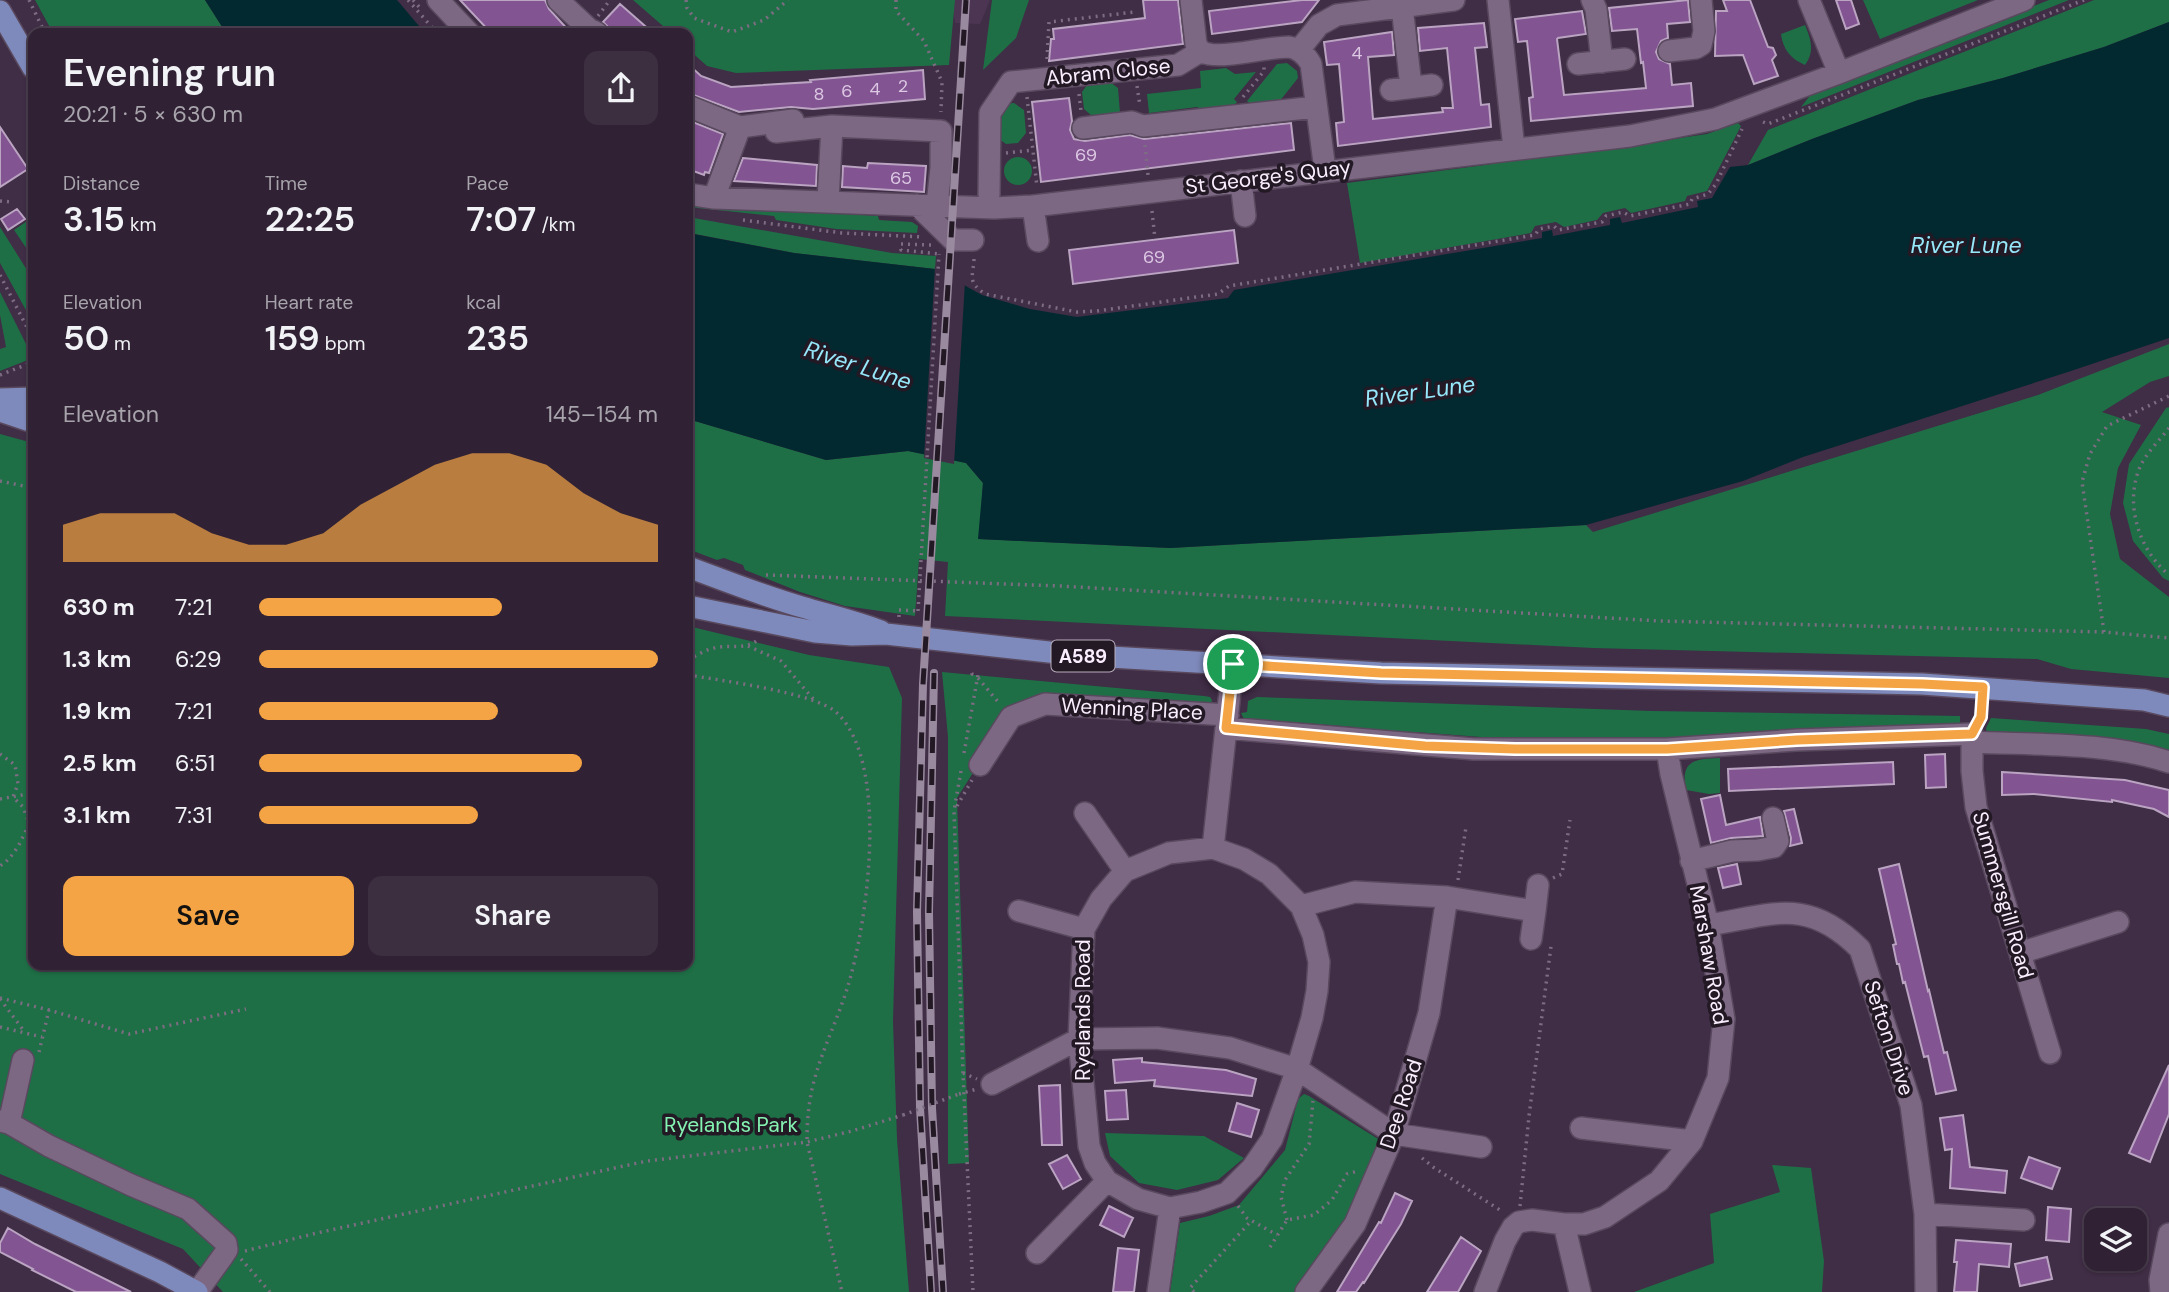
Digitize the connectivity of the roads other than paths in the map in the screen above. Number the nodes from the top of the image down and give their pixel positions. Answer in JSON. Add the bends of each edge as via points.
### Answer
{"nodes":[{"id":1,"x":558,"y":0,"type":"edge"},
{"id":2,"x":1191,"y":0,"type":"edge"},
{"id":3,"x":1454,"y":0,"type":"edge"},
{"id":4,"x":1497,"y":0,"type":"edge"},
{"id":5,"x":1592,"y":0,"type":"edge"},
{"id":6,"x":1700,"y":0,"type":"edge"},
{"id":7,"x":1810,"y":0,"type":"edge"},
{"id":8,"x":2024,"y":0,"type":"edge"},
{"id":9,"x":1402,"y":6,"type":"junction"},
{"id":10,"x":1342,"y":7,"type":"edge"},
{"id":11,"x":0,"y":10,"type":"edge"},
{"id":12,"x":426,"y":10,"type":"edge"},
{"id":13,"x":460,"y":28,"type":"edge"},
{"id":14,"x":586,"y":28,"type":"edge"},
{"id":15,"x":1299,"y":50,"type":"junction"},
{"id":16,"x":1201,"y":51,"type":"junction"},
{"id":17,"x":1669,"y":51,"type":"dead end"},
{"id":18,"x":28,"y":59,"type":"edge"},
{"id":19,"x":1625,"y":59,"type":"dead end"},
{"id":20,"x":1602,"y":62,"type":"junction"},
{"id":21,"x":1578,"y":64,"type":"dead end"},
{"id":22,"x":1839,"y":73,"type":"junction"},
{"id":23,"x":1411,"y":87,"type":"dead end"},
{"id":24,"x":1316,"y":107,"type":"junction"},
{"id":25,"x":693,"y":108,"type":"edge"},
{"id":26,"x":793,"y":120,"type":"dead end"},
{"id":27,"x":832,"y":126,"type":"junction"},
{"id":28,"x":1083,"y":128,"type":"road end"},
{"id":29,"x":744,"y":131,"type":"junction"},
{"id":30,"x":1514,"y":149,"type":"junction"},
{"id":31,"x":1325,"y":170,"type":"junction"},
{"id":32,"x":1241,"y":181,"type":"junction"},
{"id":33,"x":693,"y":195,"type":"edge"},
{"id":34,"x":989,"y":195,"type":"dead end"},
{"id":35,"x":1035,"y":197,"type":"junction"},
{"id":36,"x":714,"y":198,"type":"junction"},
{"id":37,"x":828,"y":201,"type":"junction"},
{"id":38,"x":927,"y":205,"type":"junction"},
{"id":39,"x":1245,"y":216,"type":"dead end"},
{"id":40,"x":973,"y":240,"type":"road end"},
{"id":41,"x":1038,"y":241,"type":"dead end"},
{"id":42,"x":28,"y":398,"type":"edge"},
{"id":43,"x":0,"y":399,"type":"edge"},
{"id":44,"x":0,"y":411,"type":"edge"},
{"id":45,"x":28,"y":420,"type":"edge"},
{"id":46,"x":693,"y":569,"type":"edge"},
{"id":47,"x":693,"y":607,"type":"edge"},
{"id":48,"x":892,"y":625,"type":"junction"},
{"id":49,"x":1233,"y":664,"type":"junction"},
{"id":50,"x":2169,"y":706,"type":"edge"},
{"id":51,"x":1227,"y":722,"type":"junction"},
{"id":52,"x":1972,"y":738,"type":"junction"},
{"id":53,"x":1667,"y":749,"type":"junction"},
{"id":54,"x":2169,"y":762,"type":"edge"},
{"id":55,"x":968,"y":765,"type":"road end"},
{"id":56,"x":1085,"y":813,"type":"dead end"},
{"id":57,"x":1773,"y":818,"type":"dead end"},
{"id":58,"x":1213,"y":848,"type":"junction"},
{"id":59,"x":1691,"y":862,"type":"junction"},
{"id":60,"x":1125,"y":871,"type":"junction"},
{"id":61,"x":1538,"y":885,"type":"road end"},
{"id":62,"x":1447,"y":897,"type":"junction"},
{"id":63,"x":1301,"y":906,"type":"junction"},
{"id":64,"x":1019,"y":911,"type":"dead end"},
{"id":65,"x":1535,"y":911,"type":"junction"},
{"id":66,"x":2118,"y":922,"type":"dead end"},
{"id":67,"x":1708,"y":925,"type":"junction"},
{"id":68,"x":1084,"y":929,"type":"junction"},
{"id":69,"x":1531,"y":939,"type":"road end"},
{"id":70,"x":2021,"y":953,"type":"junction"},
{"id":71,"x":1079,"y":1039,"type":"junction"},
{"id":72,"x":2050,"y":1053,"type":"dead end"},
{"id":73,"x":23,"y":1060,"type":"dead end"},
{"id":74,"x":1297,"y":1069,"type":"junction"},
{"id":75,"x":992,"y":1084,"type":"dead end"},
{"id":76,"x":5,"y":1122,"type":"edge"},
{"id":77,"x":1581,"y":1128,"type":"dead end"},
{"id":78,"x":1394,"y":1134,"type":"junction"},
{"id":79,"x":1692,"y":1142,"type":"junction"},
{"id":80,"x":1481,"y":1147,"type":"dead end"},
{"id":81,"x":1107,"y":1181,"type":"junction"},
{"id":82,"x":0,"y":1198,"type":"edge"},
{"id":83,"x":1170,"y":1208,"type":"junction"},
{"id":84,"x":1924,"y":1214,"type":"junction"},
{"id":85,"x":2024,"y":1220,"type":"dead end"},
{"id":86,"x":1564,"y":1224,"type":"junction"},
{"id":87,"x":2169,"y":1234,"type":"edge"},
{"id":88,"x":1037,"y":1252,"type":"dead end"},
{"id":89,"x":197,"y":1292,"type":"edge"},
{"id":90,"x":1158,"y":1292,"type":"edge"},
{"id":91,"x":1306,"y":1292,"type":"edge"},
{"id":92,"x":1485,"y":1292,"type":"edge"},
{"id":93,"x":1580,"y":1292,"type":"edge"},
{"id":94,"x":1926,"y":1292,"type":"edge"},
{"id":95,"x":2161,"y":1292,"type":"edge"}],
"edges":[{"from":1,"to":14,"type":"street"},
{"from":2,"to":16,"type":"street","name":"Abram Close","via":[[1195,39]]},
{"from":3,"to":9,"type":"street"},
{"from":4,"to":30,"type":"street"},
{"from":5,"to":20,"type":"street"},
{"from":6,"to":17,"type":"street","via":[[1701,44]]},
{"from":7,"to":22,"type":"street"},
{"from":8,"to":22,"type":"street","name":"St George's Quay"},
{"from":9,"to":10,"type":"street"},
{"from":9,"to":23,"type":"street"},
{"from":10,"to":15,"type":"street","via":[[1320,24]]},
{"from":11,"to":18,"type":"main road"},
{"from":12,"to":13,"type":"street"},
{"from":15,"to":16,"type":"street","name":"Abram Close","via":[[1281,47],[1219,55]]},
{"from":15,"to":24,"type":"street","via":[[1311,64]]},
{"from":16,"to":34,"type":"street","name":"Abram Close","via":[[1178,65],[1019,88],[990,113]]},
{"from":19,"to":20,"type":"street"},
{"from":20,"to":21,"type":"street"},
{"from":22,"to":30,"type":"street","name":"St George's Quay","via":[[1715,119],[1630,136]]},
{"from":24,"to":28,"type":"street"},
{"from":24,"to":31,"type":"street"},
{"from":25,"to":29,"type":"street"},
{"from":26,"to":29,"type":"street"},
{"from":27,"to":29,"type":"street"},
{"from":27,"to":37,"type":"street"},
{"from":27,"to":38,"type":"street","via":[[941,131],[941,168]]},
{"from":29,"to":36,"type":"street"},
{"from":30,"to":31,"type":"street","name":"St George's Quay"},
{"from":31,"to":32,"type":"street","name":"St George's Quay"},
{"from":32,"to":35,"type":"street","name":"St George's Quay","via":[[1150,192]]},
{"from":32,"to":39,"type":"street"},
{"from":33,"to":36,"type":"street","name":"St George's Quay"},
{"from":35,"to":38,"type":"street","name":"St George's Quay","via":[[994,208]]},
{"from":35,"to":41,"type":"street"},
{"from":36,"to":37,"type":"street","name":"St George's Quay"},
{"from":37,"to":38,"type":"street","name":"St George's Quay"},
{"from":38,"to":40,"type":"street","via":[[953,240]]},
{"from":42,"to":43,"type":"main road"},
{"from":44,"to":45,"type":"main road"},
{"from":46,"to":48,"type":"main road","number":"A589","via":[[801,607]]},
{"from":47,"to":48,"type":"main road","number":"A589","via":[[815,632],[852,635]]},
{"from":48,"to":49,"type":"main road","number":"A589","via":[[1076,655]]},
{"from":49,"to":50,"type":"main road","number":"A589","via":[[1381,673],[1922,684],[2144,700]]},
{"from":49,"to":51,"type":"street"},
{"from":51,"to":53,"type":"street","name":"Wenning Place","via":[[1474,749]]},
{"from":51,"to":55,"type":"street","name":"Wenning Place","via":[[1045,704],[1011,717]]},
{"from":51,"to":58,"type":"street"},
{"from":52,"to":53,"type":"street","name":"Wenning Place","via":[[1797,740]]},
{"from":52,"to":54,"type":"street","name":"Wenning Place","via":[[2125,752]]},
{"from":52,"to":70,"type":"street","name":"Summersgill Road","via":[[1976,807]]},
{"from":53,"to":59,"type":"street","name":"Marshaw Road"},
{"from":56,"to":60,"type":"street"},
{"from":57,"to":59,"type":"street","via":[[1778,841],[1774,847],[1732,851]]},
{"from":58,"to":60,"type":"street","name":"Ryelands Road","via":[[1169,853]]},
{"from":58,"to":63,"type":"street","name":"Ryelands Road","via":[[1269,874]]},
{"from":59,"to":67,"type":"street","name":"Marshaw Road"},
{"from":60,"to":68,"type":"street","name":"Ryelands Road"},
{"from":61,"to":65,"type":"street"},
{"from":62,"to":63,"type":"street","via":[[1354,892]]},
{"from":62,"to":65,"type":"street"},
{"from":62,"to":78,"type":"street","name":"Dee Road","via":[[1429,1013]]},
{"from":63,"to":74,"type":"street","name":"Ryelands Road","via":[[1319,962],[1317,991]]},
{"from":64,"to":68,"type":"street"},
{"from":65,"to":69,"type":"street"},
{"from":66,"to":70,"type":"street"},
{"from":67,"to":79,"type":"street","name":"Marshaw Road","via":[[1724,1019],[1718,1078]]},
{"from":67,"to":84,"type":"street","name":"Sefton Drive","via":[[1785,912],[1814,916],[1843,932],[1860,949],[1910,1105]]},
{"from":68,"to":71,"type":"street","name":"Ryelands Road"},
{"from":70,"to":72,"type":"street","name":"Summersgill Road"},
{"from":71,"to":74,"type":"street","via":[[1157,1038],[1218,1046]]},
{"from":71,"to":75,"type":"street"},
{"from":71,"to":81,"type":"street","name":"Ryelands Road","via":[[1089,1146]]},
{"from":73,"to":76,"type":"street"},
{"from":74,"to":78,"type":"street"},
{"from":74,"to":83,"type":"street","name":"Ryelands Road","via":[[1272,1139],[1252,1168],[1227,1193]]},
{"from":76,"to":89,"type":"street","via":[[188,1209],[226,1243],[227,1250]]},
{"from":77,"to":79,"type":"street"},
{"from":78,"to":80,"type":"street"},
{"from":78,"to":91,"type":"street","name":"Dee Road","via":[[1355,1224]]},
{"from":79,"to":86,"type":"street","name":"Marshaw Road","via":[[1659,1181],[1605,1217]]},
{"from":81,"to":83,"type":"street","name":"Ryelands Road","via":[[1138,1199]]},
{"from":81,"to":88,"type":"street"},
{"from":82,"to":89,"type":"main road"},
{"from":83,"to":90,"type":"street"},
{"from":84,"to":85,"type":"street"},
{"from":84,"to":94,"type":"street","name":"Sefton Drive"},
{"from":86,"to":92,"type":"street","name":"Marshaw Road","via":[[1532,1220],[1513,1227]]},
{"from":86,"to":93,"type":"street"},
{"from":87,"to":95,"type":"street"}]}
